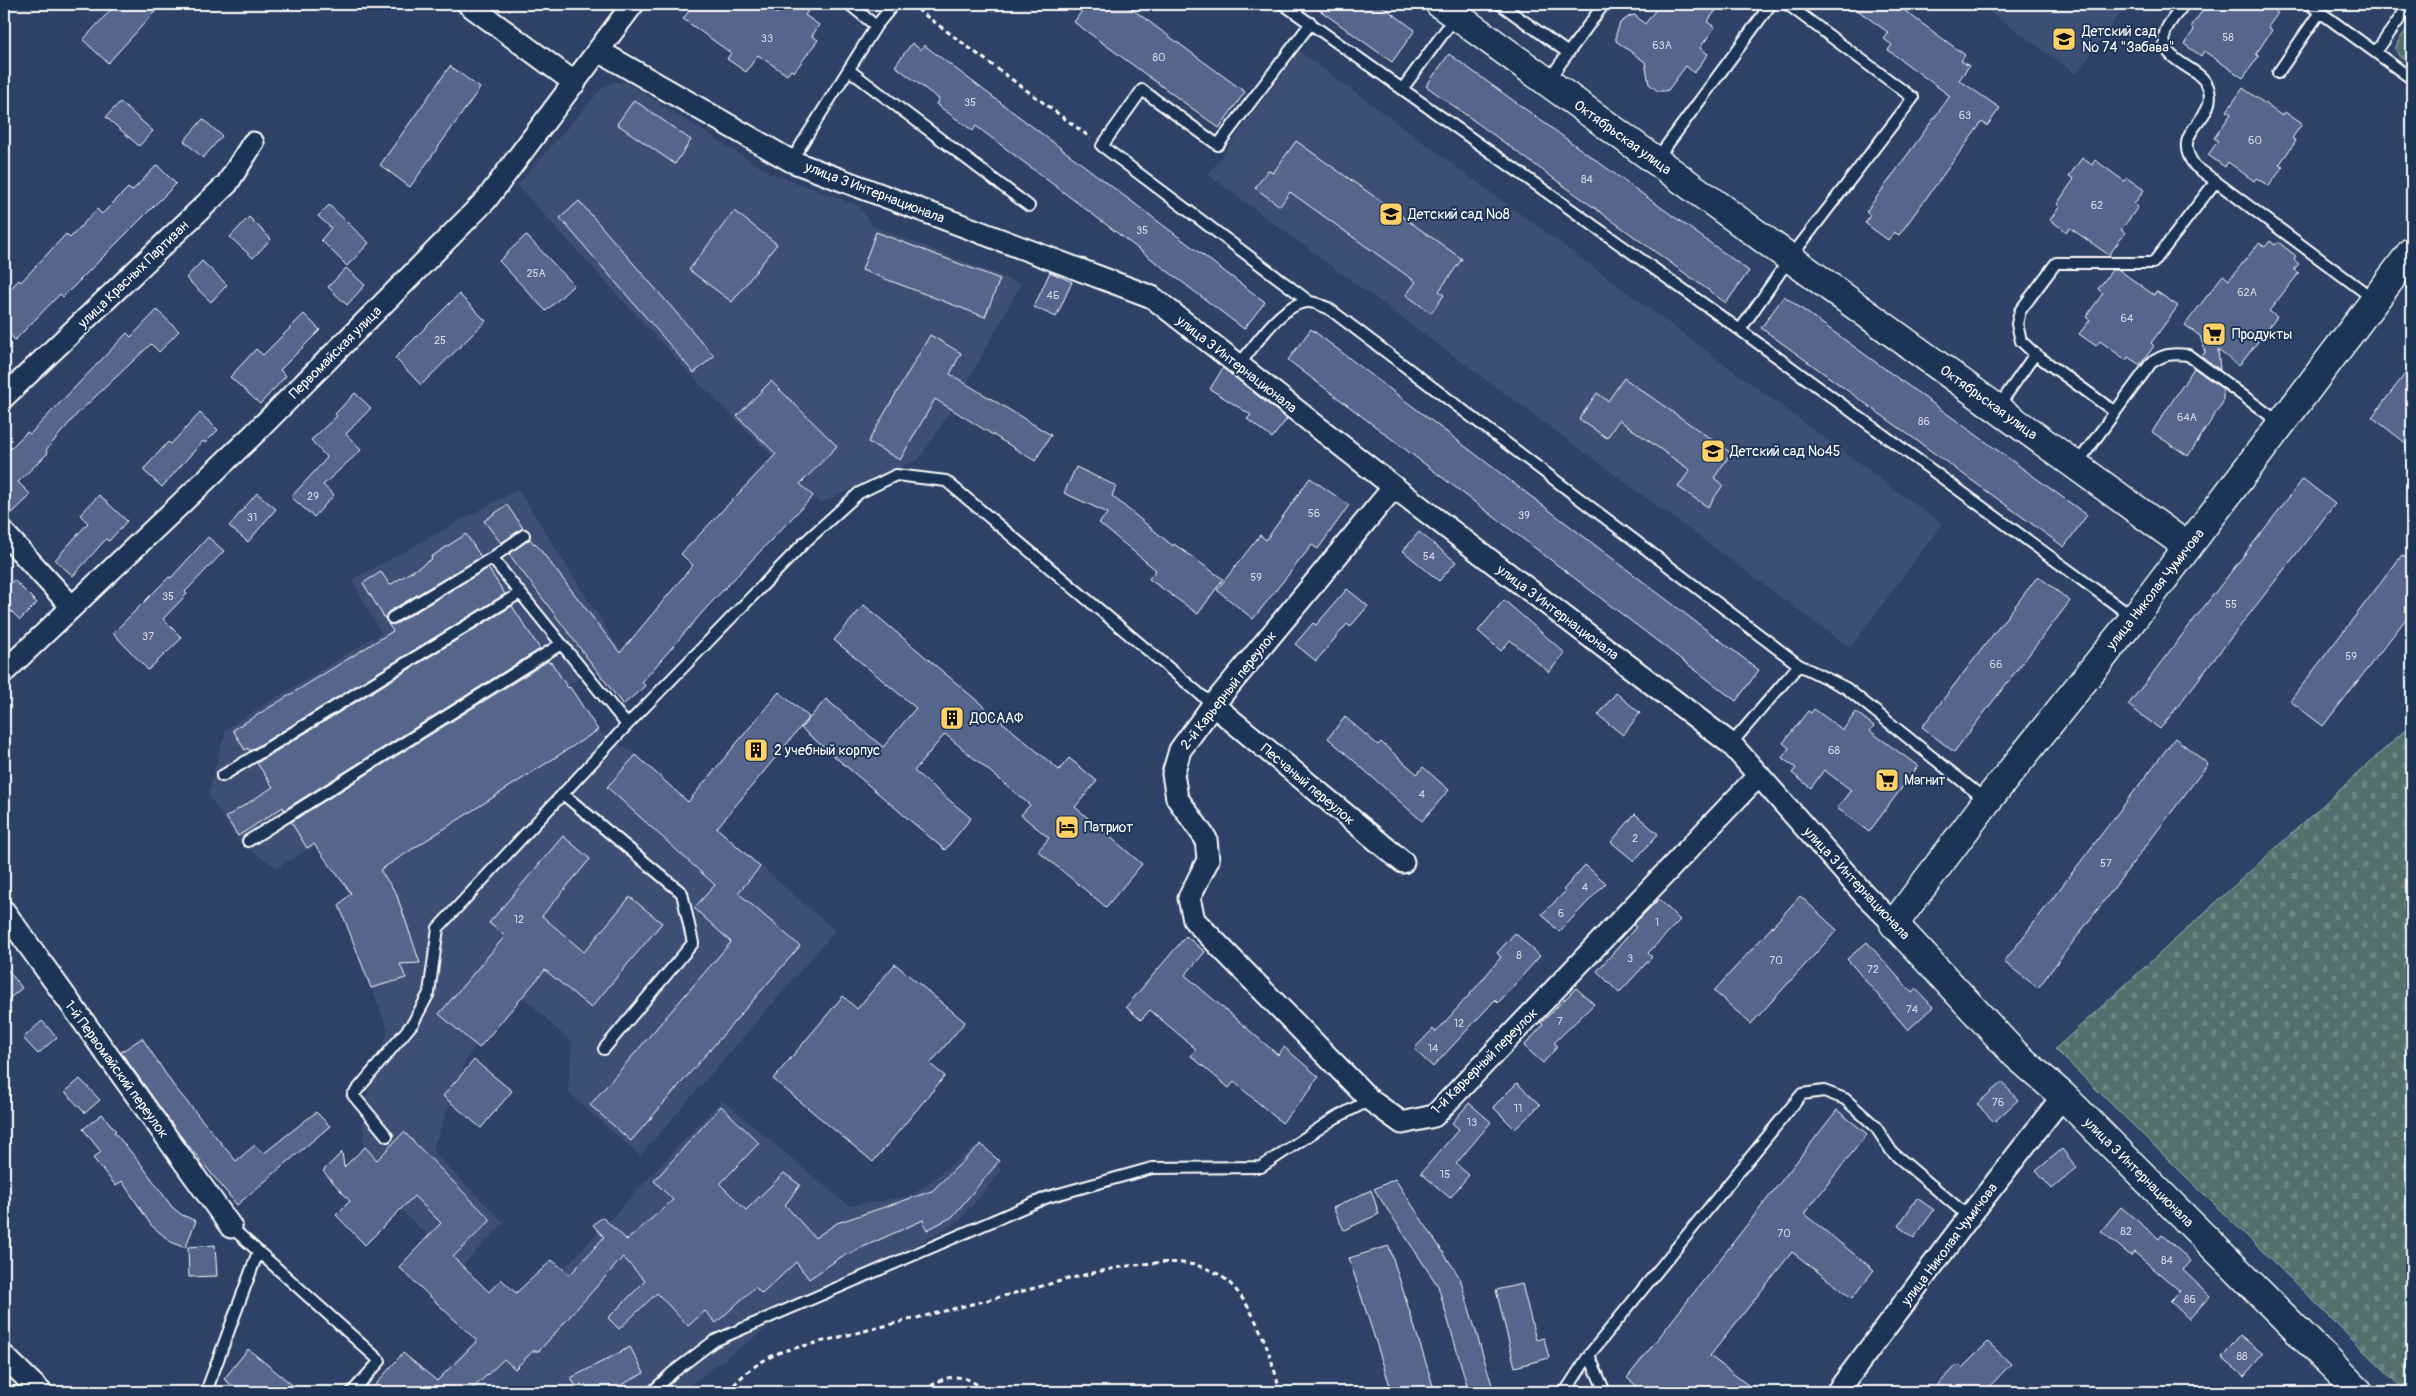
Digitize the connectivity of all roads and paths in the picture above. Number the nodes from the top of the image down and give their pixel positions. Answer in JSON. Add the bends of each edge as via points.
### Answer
{"nodes":[{"id":1,"x":468,"y":4,"type":"edge"},
{"id":2,"x":633,"y":4,"type":"edge"},
{"id":3,"x":849,"y":4,"type":"edge"},
{"id":4,"x":894,"y":4,"type":"edge"},
{"id":5,"x":910,"y":4,"type":"edge"},
{"id":6,"x":1283,"y":4,"type":"edge"},
{"id":7,"x":1500,"y":4,"type":"edge"},
{"id":8,"x":1604,"y":4,"type":"edge"},
{"id":9,"x":1771,"y":4,"type":"edge"},
{"id":10,"x":1787,"y":4,"type":"edge"},
{"id":11,"x":2184,"y":4,"type":"edge"},
{"id":12,"x":2309,"y":4,"type":"edge"},
{"id":13,"x":2410,"y":4,"type":"edge"},
{"id":14,"x":1448,"y":10,"type":"edge"},
{"id":15,"x":2320,"y":12,"type":"junction"},
{"id":16,"x":1310,"y":23,"type":"junction"},
{"id":17,"x":876,"y":26,"type":"junction"},
{"id":18,"x":599,"y":51,"type":"junction"},
{"id":19,"x":2376,"y":52,"type":"junction"},
{"id":20,"x":1568,"y":53,"type":"junction"},
{"id":21,"x":849,"y":70,"type":"junction"},
{"id":22,"x":2278,"y":73,"type":"dead end"},
{"id":23,"x":2412,"y":79,"type":"edge"},
{"id":24,"x":1547,"y":82,"type":"junction"},
{"id":25,"x":575,"y":83,"type":"junction"},
{"id":26,"x":1404,"y":88,"type":"junction"},
{"id":27,"x":253,"y":143,"type":"dead end"},
{"id":28,"x":1102,"y":146,"type":"junction"},
{"id":29,"x":791,"y":160,"type":"junction"},
{"id":30,"x":1656,"y":160,"type":"junction"},
{"id":31,"x":2216,"y":181,"type":"junction"},
{"id":32,"x":1029,"y":206,"type":"dead end"},
{"id":33,"x":2412,"y":251,"type":"edge"},
{"id":34,"x":1790,"y":258,"type":"junction"},
{"id":35,"x":2375,"y":300,"type":"junction"},
{"id":36,"x":1310,"y":302,"type":"junction"},
{"id":37,"x":1740,"y":330,"type":"junction"},
{"id":38,"x":2035,"y":354,"type":"junction"},
{"id":39,"x":1238,"y":366,"type":"junction"},
{"id":40,"x":4,"y":397,"type":"edge"},
{"id":41,"x":1997,"y":408,"type":"junction"},
{"id":42,"x":2115,"y":412,"type":"junction"},
{"id":43,"x":2281,"y":424,"type":"junction"},
{"id":44,"x":2076,"y":466,"type":"junction"},
{"id":45,"x":1394,"y":487,"type":"junction"},
{"id":46,"x":4,"y":533,"type":"edge"},
{"id":47,"x":524,"y":534,"type":"dead end"},
{"id":48,"x":2188,"y":547,"type":"junction"},
{"id":49,"x":492,"y":558,"type":"junction"},
{"id":50,"x":520,"y":593,"type":"junction"},
{"id":51,"x":72,"y":607,"type":"junction"},
{"id":52,"x":392,"y":618,"type":"dead end"},
{"id":53,"x":2134,"y":618,"type":"junction"},
{"id":54,"x":561,"y":644,"type":"junction"},
{"id":55,"x":1799,"y":665,"type":"junction"},
{"id":56,"x":4,"y":672,"type":"edge"},
{"id":57,"x":1213,"y":705,"type":"junction"},
{"id":58,"x":627,"y":725,"type":"junction"},
{"id":59,"x":1731,"y":744,"type":"junction"},
{"id":60,"x":1759,"y":775,"type":"junction"},
{"id":61,"x":222,"y":776,"type":"dead end"},
{"id":62,"x":563,"y":794,"type":"junction"},
{"id":63,"x":1988,"y":802,"type":"junction"},
{"id":64,"x":248,"y":841,"type":"dead end"},
{"id":65,"x":1402,"y":862,"type":"dead end"},
{"id":66,"x":4,"y":911,"type":"edge"},
{"id":67,"x":1194,"y":920,"type":"joint"},
{"id":68,"x":1894,"y":924,"type":"junction"},
{"id":69,"x":604,"y":1049,"type":"dead end"},
{"id":70,"x":2063,"y":1096,"type":"junction"},
{"id":71,"x":1370,"y":1100,"type":"junction"},
{"id":72,"x":387,"y":1136,"type":"dead end"},
{"id":73,"x":1969,"y":1217,"type":"junction"},
{"id":74,"x":231,"y":1227,"type":"joint"},
{"id":75,"x":258,"y":1252,"type":"junction"},
{"id":76,"x":1589,"y":1355,"type":"junction"},
{"id":77,"x":4,"y":1356,"type":"edge"},
{"id":78,"x":41,"y":1392,"type":"edge"},
{"id":79,"x":206,"y":1392,"type":"edge"},
{"id":80,"x":352,"y":1392,"type":"edge"},
{"id":81,"x":652,"y":1392,"type":"edge"},
{"id":82,"x":728,"y":1392,"type":"edge"},
{"id":83,"x":924,"y":1392,"type":"edge"},
{"id":84,"x":985,"y":1392,"type":"edge"},
{"id":85,"x":1280,"y":1392,"type":"edge"},
{"id":86,"x":1565,"y":1392,"type":"edge"},
{"id":87,"x":1605,"y":1392,"type":"edge"},
{"id":88,"x":1837,"y":1392,"type":"edge"},
{"id":89,"x":2359,"y":1392,"type":"edge"}],
"edges":[{"from":1,"to":25,"type":"street"},
{"from":2,"to":18,"type":"street","name":"Первомайская улица"},
{"from":3,"to":17,"type":"lane"},
{"from":4,"to":17,"type":"lane"},
{"from":5,"to":28,"type":"path"},
{"from":6,"to":16,"type":"lane"},
{"from":7,"to":20,"type":"lane"},
{"from":8,"to":20,"type":"lane"},
{"from":9,"to":30,"type":"lane"},
{"from":10,"to":34,"type":"lane","via":[[1913,98]]},
{"from":11,"to":31,"type":"lane","via":[[2165,32],[2166,48],[2174,58],[2203,79],[2209,89],[2210,100],[2189,134],[2186,146],[2195,166]]},
{"from":12,"to":15,"type":"lane"},
{"from":13,"to":19,"type":"lane"},
{"from":14,"to":24,"type":"street","name":"Октябрьская улица"},
{"from":14,"to":26,"type":"lane","name":"Октябрьская улица"},
{"from":15,"to":19,"type":"lane"},
{"from":15,"to":22,"type":"lane"},
{"from":16,"to":26,"type":"lane"},
{"from":16,"to":28,"type":"lane","via":[[1218,145],[1142,90]]},
{"from":17,"to":21,"type":"lane"},
{"from":18,"to":25,"type":"street","name":"Первомайская улица"},
{"from":18,"to":29,"type":"street","name":"улица 3 Интернационала"},
{"from":19,"to":23,"type":"lane"},
{"from":20,"to":24,"type":"lane"},
{"from":21,"to":29,"type":"lane"},
{"from":21,"to":32,"type":"lane"},
{"from":24,"to":30,"type":"street","name":"Октябрьская улица"},
{"from":25,"to":51,"type":"street","name":"Первомайская улица","via":[[486,200],[255,433]]},
{"from":26,"to":37,"type":"lane"},
{"from":27,"to":40,"type":"street","name":"улица Красных Партизан","via":[[227,184]]},
{"from":28,"to":36,"type":"lane"},
{"from":29,"to":39,"type":"street","name":"улица 3 Интернационала","via":[[1152,297]]},
{"from":30,"to":34,"type":"street","name":"Октябрьская улица"},
{"from":31,"to":35,"type":"lane"},
{"from":31,"to":38,"type":"lane","via":[[2153,263],[2056,263],[2020,311],[2017,324],[2021,340]]},
{"from":33,"to":35,"type":"street","name":"улица Николая Чумичова"},
{"from":34,"to":37,"type":"lane"},
{"from":34,"to":41,"type":"street","name":"Октябрьская улица"},
{"from":35,"to":43,"type":"street","name":"улица Николая Чумичова"},
{"from":36,"to":39,"type":"lane","via":[[1294,304],[1281,315]]},
{"from":36,"to":55,"type":"lane","via":[[1328,308]]},
{"from":37,"to":53,"type":"lane"},
{"from":38,"to":41,"type":"lane"},
{"from":38,"to":42,"type":"lane"},
{"from":39,"to":45,"type":"street","name":"улица 3 Интернационала"},
{"from":41,"to":44,"type":"street","name":"Октябрьская улица"},
{"from":42,"to":43,"type":"lane","via":[[2151,363],[2162,355],[2173,353],[2188,355]]},
{"from":42,"to":44,"type":"lane"},
{"from":43,"to":48,"type":"street","name":"улица Николая Чумичова"},
{"from":44,"to":48,"type":"street","name":"Октябрьская улица"},
{"from":45,"to":57,"type":"street","name":"2-й Карьерный переулок"},
{"from":45,"to":59,"type":"street","name":"улица 3 Интернационала"},
{"from":46,"to":51,"type":"street"},
{"from":47,"to":49,"type":"lane"},
{"from":48,"to":53,"type":"street","name":"улица Николая Чумичова"},
{"from":49,"to":50,"type":"lane"},
{"from":49,"to":52,"type":"lane"},
{"from":50,"to":54,"type":"lane"},
{"from":50,"to":61,"type":"lane"},
{"from":51,"to":56,"type":"street","name":"Первомайская улица"},
{"from":53,"to":63,"type":"street","name":"улица Николая Чумичова"},
{"from":54,"to":58,"type":"lane"},
{"from":54,"to":64,"type":"lane"},
{"from":55,"to":59,"type":"lane"},
{"from":55,"to":63,"type":"lane","via":[[1846,688]]},
{"from":57,"to":58,"type":"lane","via":[[946,481],[896,475],[859,493],[804,543]]},
{"from":57,"to":65,"type":"street","name":"Песчаный переулок"},
{"from":57,"to":67,"type":"street","name":"2-й Карьерный переулок","via":[[1180,750],[1174,774],[1178,798],[1206,839],[1208,860],[1189,898]]},
{"from":58,"to":62,"type":"lane"},
{"from":59,"to":60,"type":"street","name":"улица 3 Интернационала"},
{"from":60,"to":68,"type":"street","name":"улица 3 Интернационала"},
{"from":60,"to":71,"type":"street","name":"1-й Карьерный переулок","via":[[1434,1116],[1402,1123]]},
{"from":62,"to":69,"type":"lane","via":[[682,893],[693,943]]},
{"from":62,"to":72,"type":"lane","via":[[438,928],[429,993],[413,1023],[353,1094]]},
{"from":63,"to":68,"type":"street","name":"улица Николая Чумичова"},
{"from":66,"to":74,"type":"street","name":"1-й Первомайский переулок"},
{"from":67,"to":71,"type":"street","name":"1-й Карьерный переулок"},
{"from":68,"to":70,"type":"street","name":"улица 3 Интернационала","via":[[2016,1054]]},
{"from":70,"to":73,"type":"street","name":"улица Николая Чумичова"},
{"from":70,"to":89,"type":"street","name":"улица 3 Интернационала"},
{"from":71,"to":81,"type":"lane","via":[[1335,1118],[1261,1167],[1152,1168],[1048,1197],[714,1341],[672,1372]]},
{"from":73,"to":76,"type":"lane","via":[[1892,1152],[1875,1126],[1845,1099],[1824,1091],[1802,1094]]},
{"from":73,"to":88,"type":"street","name":"улица Николая Чумичова"},
{"from":74,"to":75,"type":"lane"},
{"from":75,"to":79,"type":"lane"},
{"from":75,"to":80,"type":"lane","via":[[380,1360]]},
{"from":76,"to":86,"type":"lane"},
{"from":76,"to":87,"type":"lane"},
{"from":77,"to":78,"type":"street"},
{"from":82,"to":85,"type":"path","via":[[740,1377],[761,1361],[783,1351],[1076,1278],[1143,1264],[1178,1262],[1202,1266],[1233,1287],[1263,1335]]},
{"from":83,"to":84,"type":"path","via":[[935,1382],[949,1377],[963,1378]]}]}
